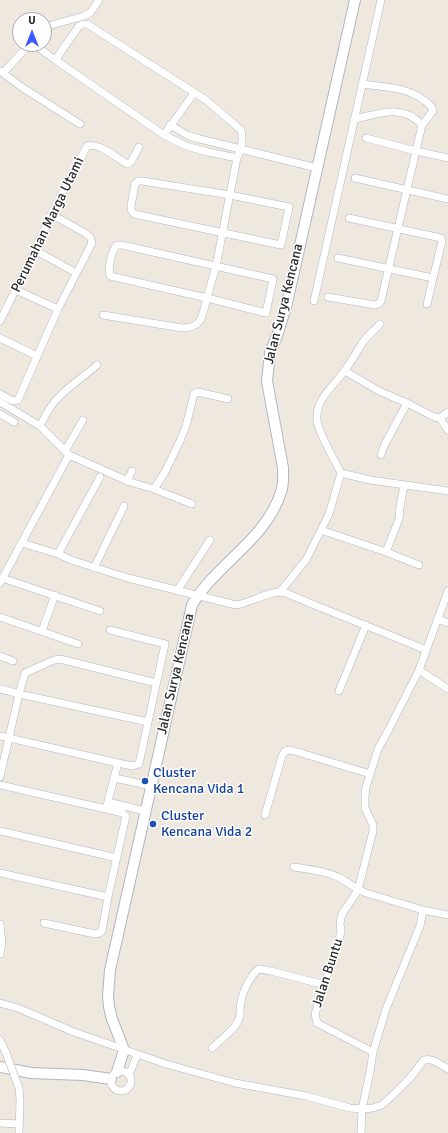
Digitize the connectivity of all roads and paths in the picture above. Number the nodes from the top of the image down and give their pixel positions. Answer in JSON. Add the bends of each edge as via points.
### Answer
{"nodes":[{"id":1,"x":99,"y":0,"type":"edge"},
{"id":2,"x":355,"y":0,"type":"edge"},
{"id":3,"x":381,"y":0,"type":"edge"},
{"id":4,"x":52,"y":25,"type":"edge"},
{"id":5,"x":25,"y":52,"type":"edge"},
{"id":6,"x":44,"y":52,"type":"edge"},
{"id":7,"x":57,"y":61,"type":"junction"},
{"id":8,"x":2,"y":72,"type":"edge"},
{"id":9,"x":362,"y":84,"type":"junction"},
{"id":10,"x":194,"y":93,"type":"junction"},
{"id":11,"x":354,"y":119,"type":"junction"},
{"id":12,"x":80,"y":124,"type":"dead end"},
{"id":13,"x":422,"y":125,"type":"junction"},
{"id":14,"x":170,"y":126,"type":"junction"},
{"id":15,"x":164,"y":135,"type":"junction"},
{"id":16,"x":366,"y":138,"type":"dead end"},
{"id":17,"x":139,"y":147,"type":"dead end"},
{"id":18,"x":240,"y":149,"type":"junction"},
{"id":19,"x":416,"y":151,"type":"junction"},
{"id":20,"x":237,"y":158,"type":"junction"},
{"id":21,"x":448,"y":158,"type":"edge"},
{"id":22,"x":317,"y":168,"type":"junction"},
{"id":23,"x":355,"y":178,"type":"dead end"},
{"id":24,"x":407,"y":190,"type":"junction"},
{"id":25,"x":230,"y":195,"type":"junction"},
{"id":26,"x":448,"y":199,"type":"edge"},
{"id":27,"x":51,"y":214,"type":"junction"},
{"id":28,"x":349,"y":218,"type":"dead end"},
{"id":29,"x":398,"y":229,"type":"junction"},
{"id":30,"x":223,"y":232,"type":"junction"},
{"id":31,"x":35,"y":250,"type":"junction"},
{"id":32,"x":338,"y":258,"type":"dead end"},
{"id":33,"x":216,"y":266,"type":"junction"},
{"id":34,"x":389,"y":268,"type":"junction"},
{"id":35,"x":76,"y":272,"type":"junction"},
{"id":36,"x":433,"y":278,"type":"junction"},
{"id":37,"x":16,"y":290,"type":"junction"},
{"id":38,"x":328,"y":297,"type":"dead end"},
{"id":39,"x":207,"y":298,"type":"junction"},
{"id":40,"x":314,"y":301,"type":"dead end"},
{"id":41,"x":427,"y":304,"type":"dead end"},
{"id":42,"x":58,"y":309,"type":"junction"},
{"id":43,"x":103,"y":315,"type":"dead end"},
{"id":44,"x":0,"y":321,"type":"edge"},
{"id":45,"x":380,"y":324,"type":"dead end"},
{"id":46,"x":0,"y":338,"type":"edge"},
{"id":47,"x":37,"y":356,"type":"junction"},
{"id":48,"x":97,"y":365,"type":"dead end"},
{"id":49,"x":345,"y":371,"type":"junction"},
{"id":50,"x":0,"y":394,"type":"edge"},
{"id":51,"x":228,"y":399,"type":"dead end"},
{"id":52,"x":0,"y":402,"type":"edge"},
{"id":53,"x":407,"y":403,"type":"junction"},
{"id":54,"x":448,"y":412,"type":"edge"},
{"id":55,"x":0,"y":414,"type":"edge"},
{"id":56,"x":440,"y":418,"type":"junction"},
{"id":57,"x":83,"y":420,"type":"dead end"},
{"id":58,"x":14,"y":422,"type":"dead end"},
{"id":59,"x":40,"y":426,"type":"junction"},
{"id":60,"x":448,"y":430,"type":"edge"},
{"id":61,"x":67,"y":453,"type":"junction"},
{"id":62,"x":381,"y":455,"type":"dead end"},
{"id":63,"x":132,"y":471,"type":"dead end"},
{"id":64,"x":341,"y":473,"type":"junction"},
{"id":65,"x":100,"y":477,"type":"dead end"},
{"id":66,"x":127,"y":481,"type":"junction"},
{"id":67,"x":404,"y":485,"type":"junction"},
{"id":68,"x":154,"y":489,"type":"junction"},
{"id":69,"x":448,"y":491,"type":"edge"},
{"id":70,"x":192,"y":504,"type":"dead end"},
{"id":71,"x":124,"y":506,"type":"dead end"},
{"id":72,"x":321,"y":530,"type":"junction"},
{"id":73,"x":210,"y":540,"type":"dead end"},
{"id":74,"x":22,"y":543,"type":"junction"},
{"id":75,"x":386,"y":552,"type":"junction"},
{"id":76,"x":58,"y":554,"type":"junction"},
{"id":77,"x":419,"y":565,"type":"dead end"},
{"id":78,"x":94,"y":568,"type":"junction"},
{"id":79,"x":1,"y":580,"type":"edge"},
{"id":80,"x":177,"y":591,"type":"junction"},
{"id":81,"x":448,"y":591,"type":"edge"},
{"id":82,"x":280,"y":592,"type":"junction"},
{"id":83,"x":55,"y":596,"type":"junction"},
{"id":84,"x":197,"y":596,"type":"junction"},
{"id":85,"x":100,"y":611,"type":"dead end"},
{"id":86,"x":0,"y":617,"type":"edge"},
{"id":87,"x":438,"y":619,"type":"junction"},
{"id":88,"x":448,"y":623,"type":"edge"},
{"id":89,"x":366,"y":625,"type":"junction"},
{"id":90,"x":110,"y":630,"type":"dead end"},
{"id":91,"x":42,"y":631,"type":"junction"},
{"id":92,"x":78,"y":644,"type":"dead end"},
{"id":93,"x":426,"y":650,"type":"junction"},
{"id":94,"x":0,"y":656,"type":"edge"},
{"id":95,"x":13,"y":661,"type":"dead end"},
{"id":96,"x":419,"y":670,"type":"junction"},
{"id":97,"x":156,"y":683,"type":"junction"},
{"id":98,"x":0,"y":689,"type":"edge"},
{"id":99,"x":448,"y":689,"type":"edge"},
{"id":100,"x":339,"y":691,"type":"dead end"},
{"id":101,"x":19,"y":694,"type":"junction"},
{"id":102,"x":148,"y":722,"type":"junction"},
{"id":103,"x":0,"y":736,"type":"edge"},
{"id":104,"x":9,"y":738,"type":"junction"},
{"id":105,"x":118,"y":763,"type":"junction"},
{"id":106,"x":370,"y":774,"type":"junction"},
{"id":107,"x":0,"y":777,"type":"edge"},
{"id":108,"x":115,"y":778,"type":"junction"},
{"id":109,"x":0,"y":784,"type":"edge"},
{"id":110,"x":151,"y":786,"type":"junction"},
{"id":111,"x":107,"y":805,"type":"junction"},
{"id":112,"x":145,"y":811,"type":"junction"},
{"id":113,"x":265,"y":815,"type":"dead end"},
{"id":114,"x":0,"y":831,"type":"edge"},
{"id":115,"x":117,"y":858,"type":"junction"},
{"id":116,"x":294,"y":867,"type":"dead end"},
{"id":117,"x":0,"y":873,"type":"edge"},
{"id":118,"x":358,"y":890,"type":"junction"},
{"id":119,"x":108,"y":897,"type":"junction"},
{"id":120,"x":423,"y":910,"type":"junction"},
{"id":121,"x":448,"y":915,"type":"edge"},
{"id":122,"x":44,"y":923,"type":"dead end"},
{"id":123,"x":0,"y":924,"type":"edge"},
{"id":124,"x":0,"y":954,"type":"edge"},
{"id":125,"x":325,"y":985,"type":"junction"},
{"id":126,"x":0,"y":1003,"type":"edge"},
{"id":127,"x":0,"y":1040,"type":"edge"},
{"id":128,"x":212,"y":1048,"type":"dead end"},
{"id":129,"x":124,"y":1050,"type":"junction"},
{"id":130,"x":373,"y":1052,"type":"junction"},
{"id":131,"x":137,"y":1055,"type":"junction"},
{"id":132,"x":0,"y":1066,"type":"edge"},
{"id":133,"x":448,"y":1068,"type":"edge"},
{"id":134,"x":129,"y":1075,"type":"junction"},
{"id":135,"x":114,"y":1076,"type":"junction"},
{"id":136,"x":362,"y":1109,"type":"junction"},
{"id":137,"x":0,"y":1123,"type":"edge"},
{"id":138,"x":19,"y":1124,"type":"junction"},
{"id":139,"x":19,"y":1133,"type":"edge"},
{"id":140,"x":361,"y":1133,"type":"edge"}],
"edges":[{"from":1,"to":4,"type":"street","via":[[90,13]]},
{"from":2,"to":22,"type":"street","name":"Jalan Surya Kencana"},
{"from":3,"to":9,"type":"street"},
{"from":5,"to":8,"type":"street"},
{"from":6,"to":7,"type":"street"},
{"from":7,"to":10,"type":"street","via":[[79,26],[87,24]]},
{"from":7,"to":15,"type":"street"},
{"from":8,"to":12,"type":"street"},
{"from":9,"to":11,"type":"street"},
{"from":9,"to":13,"type":"street","via":[[407,91],[421,98],[432,106],[433,110]]},
{"from":10,"to":14,"type":"street"},
{"from":10,"to":18,"type":"street","via":[[242,130]]},
{"from":11,"to":13,"type":"street","via":[[392,111],[404,112]]},
{"from":11,"to":40,"type":"street"},
{"from":13,"to":19,"type":"street"},
{"from":14,"to":15,"type":"street"},
{"from":14,"to":18,"type":"street","via":[[189,136]]},
{"from":15,"to":20,"type":"street","via":[[186,146]]},
{"from":16,"to":19,"type":"street"},
{"from":17,"to":27,"type":"street","name":"Perumahan Marga Utami","via":[[131,162],[127,164],[98,146],[87,146]]},
{"from":18,"to":20,"type":"street"},
{"from":18,"to":22,"type":"street"},
{"from":19,"to":21,"type":"street"},
{"from":19,"to":24,"type":"street"},
{"from":20,"to":25,"type":"street"},
{"from":22,"to":84,"type":"street","name":"Jalan Surya Kencana","via":[[287,303],[268,362],[267,381],[283,468],[281,492],[273,514],[262,529]]},
{"from":23,"to":24,"type":"street"},
{"from":24,"to":26,"type":"street"},
{"from":24,"to":29,"type":"street"},
{"from":25,"to":30,"type":"street"},
{"from":25,"to":30,"type":"street","via":[[289,207],[281,245]]},
{"from":25,"to":30,"type":"street","via":[[138,181],[132,199],[131,210],[134,214]]},
{"from":27,"to":31,"type":"street","name":"Perumahan Marga Utami"},
{"from":27,"to":35,"type":"street","via":[[90,237],[92,243]]},
{"from":28,"to":29,"type":"street"},
{"from":29,"to":34,"type":"street"},
{"from":29,"to":36,"type":"street","via":[[441,238]]},
{"from":30,"to":33,"type":"street"},
{"from":31,"to":35,"type":"street"},
{"from":31,"to":37,"type":"street","name":"Perumahan Marga Utami"},
{"from":32,"to":34,"type":"street"},
{"from":33,"to":39,"type":"street"},
{"from":33,"to":39,"type":"street","via":[[273,279],[266,313]]},
{"from":33,"to":39,"type":"street","via":[[122,245],[114,248],[110,276]]},
{"from":34,"to":36,"type":"street"},
{"from":34,"to":38,"type":"street","via":[[378,304]]},
{"from":35,"to":42,"type":"street"},
{"from":36,"to":41,"type":"street"},
{"from":37,"to":42,"type":"street"},
{"from":37,"to":44,"type":"street","name":"Perumahan Marga Utami"},
{"from":39,"to":43,"type":"street","via":[[200,322],[195,327],[182,328]]},
{"from":42,"to":47,"type":"street"},
{"from":45,"to":49,"type":"street","via":[[364,341]]},
{"from":46,"to":47,"type":"street"},
{"from":47,"to":50,"type":"street","via":[[18,400],[13,401]]},
{"from":48,"to":59,"type":"street","via":[[59,397]]},
{"from":49,"to":53,"type":"street","via":[[379,391]]},
{"from":49,"to":64,"type":"street","via":[[330,387],[320,404],[317,421]]},
{"from":51,"to":68,"type":"street","via":[[198,392],[194,394],[186,426],[165,472]]},
{"from":52,"to":59,"type":"street"},
{"from":53,"to":56,"type":"street"},
{"from":53,"to":62,"type":"street"},
{"from":54,"to":56,"type":"street"},
{"from":55,"to":58,"type":"street"},
{"from":56,"to":60,"type":"street"},
{"from":57,"to":61,"type":"street"},
{"from":59,"to":61,"type":"street"},
{"from":61,"to":66,"type":"street"},
{"from":61,"to":74,"type":"street"},
{"from":63,"to":66,"type":"street"},
{"from":64,"to":67,"type":"street"},
{"from":64,"to":72,"type":"street","via":[[329,514]]},
{"from":65,"to":76,"type":"street"},
{"from":66,"to":68,"type":"street"},
{"from":67,"to":69,"type":"street"},
{"from":67,"to":75,"type":"street","via":[[399,519]]},
{"from":68,"to":70,"type":"street"},
{"from":71,"to":78,"type":"street"},
{"from":72,"to":75,"type":"street"},
{"from":72,"to":82,"type":"street","via":[[306,560]]},
{"from":73,"to":80,"type":"street"},
{"from":74,"to":76,"type":"street"},
{"from":74,"to":79,"type":"street"},
{"from":75,"to":77,"type":"street"},
{"from":76,"to":78,"type":"street"},
{"from":78,"to":80,"type":"street"},
{"from":79,"to":83,"type":"street"},
{"from":80,"to":84,"type":"street"},
{"from":81,"to":87,"type":"street"},
{"from":82,"to":84,"type":"street","via":[[236,605]]},
{"from":82,"to":89,"type":"street"},
{"from":83,"to":85,"type":"street"},
{"from":83,"to":91,"type":"street"},
{"from":84,"to":110,"type":"street","name":"Jalan Surya Kencana","via":[[187,622]]},
{"from":86,"to":91,"type":"street"},
{"from":87,"to":88,"type":"street"},
{"from":87,"to":93,"type":"street"},
{"from":89,"to":93,"type":"street"},
{"from":89,"to":100,"type":"street"},
{"from":90,"to":97,"type":"street","via":[[165,644]]},
{"from":91,"to":92,"type":"street"},
{"from":93,"to":96,"type":"street"},
{"from":94,"to":95,"type":"street"},
{"from":96,"to":99,"type":"street"},
{"from":96,"to":106,"type":"street","via":[[378,749]]},
{"from":97,"to":101,"type":"street","via":[[60,659],[25,673]]},
{"from":97,"to":102,"type":"street"},
{"from":98,"to":101,"type":"street"},
{"from":101,"to":102,"type":"street"},
{"from":101,"to":104,"type":"street"},
{"from":102,"to":105,"type":"street","via":[[139,764],[132,766]]},
{"from":103,"to":104,"type":"street"},
{"from":104,"to":105,"type":"street"},
{"from":104,"to":107,"type":"street"},
{"from":105,"to":108,"type":"street"},
{"from":106,"to":113,"type":"street","via":[[291,750],[285,751]]},
{"from":106,"to":118,"type":"street","via":[[365,808],[372,831]]},
{"from":108,"to":110,"type":"street"},
{"from":108,"to":111,"type":"street"},
{"from":109,"to":111,"type":"street"},
{"from":110,"to":112,"type":"street","name":"Jalan Surya Kencana"},
{"from":111,"to":112,"type":"street"},
{"from":111,"to":115,"type":"street","via":[[126,816]]},
{"from":112,"to":129,"type":"street","name":"Jalan Surya Kencana","via":[[110,970],[109,1007]]},
{"from":114,"to":115,"type":"street"},
{"from":115,"to":119,"type":"street"},
{"from":116,"to":118,"type":"street","via":[[338,877]]},
{"from":117,"to":119,"type":"street"},
{"from":118,"to":120,"type":"street"},
{"from":118,"to":125,"type":"street","name":"Jalan Buntu","via":[[342,914],[341,932]]},
{"from":119,"to":122,"type":"street","via":[[102,931],[99,933]]},
{"from":120,"to":121,"type":"street"},
{"from":120,"to":130,"type":"street","via":[[420,926],[386,1008]]},
{"from":123,"to":124,"type":"street"},
{"from":125,"to":128,"type":"street","via":[[259,969],[252,975],[241,1000],[237,1023]]},
{"from":125,"to":130,"type":"street","name":"Jalan Buntu","via":[[315,1014],[317,1023]]},
{"from":126,"to":129,"type":"street"},
{"from":127,"to":138,"type":"street","bridge":true,"via":[[19,1088]]},
{"from":129,"to":131,"type":"street"},
{"from":129,"to":135,"type":"street"},
{"from":130,"to":136,"type":"street"},
{"from":131,"to":134,"type":"street"},
{"from":131,"to":136,"type":"street","via":[[235,1083]]},
{"from":132,"to":135,"type":"street","via":[[31,1073]]},
{"from":133,"to":136,"type":"street","via":[[432,1060],[424,1060],[410,1078],[382,1105]]},
{"from":134,"to":135,"type":"street","via":[[124,1071]]},
{"from":134,"to":135,"type":"street","via":[[130,1085],[121,1090],[112,1086]]},
{"from":136,"to":140,"type":"street"},
{"from":137,"to":138,"type":"street"},
{"from":138,"to":139,"type":"street"}]}
